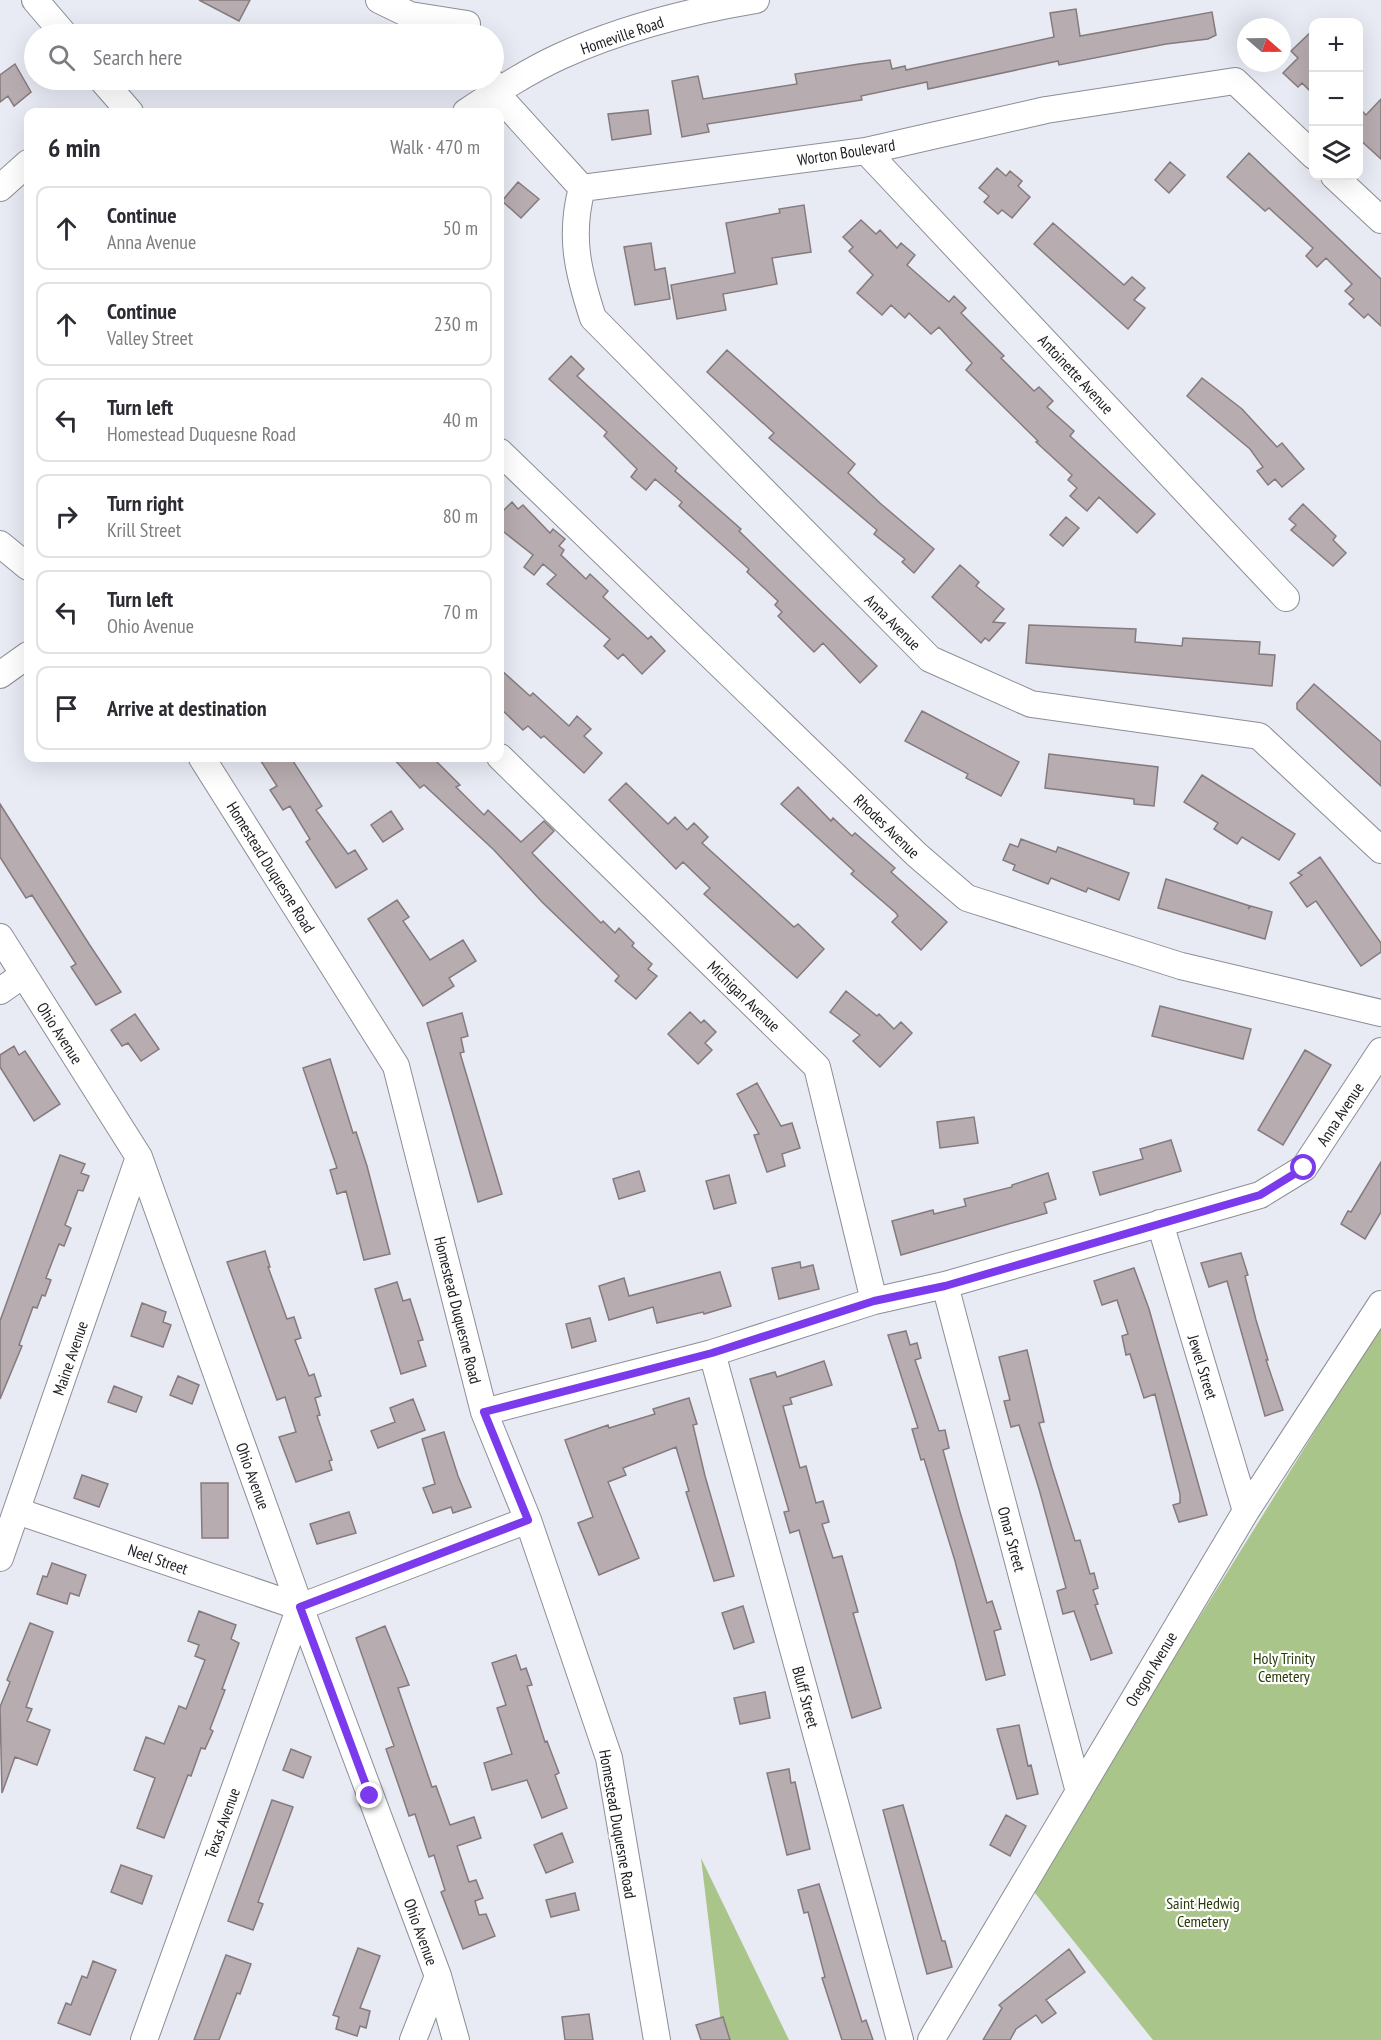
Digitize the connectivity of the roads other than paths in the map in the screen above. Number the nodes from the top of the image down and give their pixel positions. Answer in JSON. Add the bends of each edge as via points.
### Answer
{"nodes":[{"id":1,"x":35,"y":0,"type":"edge"},
{"id":2,"x":379,"y":0,"type":"edge"},
{"id":3,"x":756,"y":0,"type":"edge"},
{"id":4,"x":467,"y":20,"type":"edge"},
{"id":5,"x":55,"y":24,"type":"edge"},
{"id":6,"x":504,"y":81,"type":"edge"},
{"id":7,"x":111,"y":90,"type":"edge"},
{"id":8,"x":489,"y":90,"type":"edge"},
{"id":9,"x":496,"y":90,"type":"edge"},
{"id":10,"x":126,"y":108,"type":"edge"},
{"id":11,"x":470,"y":108,"type":"edge"},
{"id":12,"x":866,"y":151,"type":"junction"},
{"id":13,"x":1309,"y":151,"type":"edge"},
{"id":14,"x":24,"y":167,"type":"edge"},
{"id":15,"x":1338,"y":180,"type":"edge"},
{"id":16,"x":0,"y":188,"type":"edge"},
{"id":17,"x":582,"y":188,"type":"junction"},
{"id":18,"x":1381,"y":220,"type":"edge"},
{"id":19,"x":504,"y":456,"type":"edge"},
{"id":20,"x":0,"y":544,"type":"edge"},
{"id":21,"x":24,"y":564,"type":"edge"},
{"id":22,"x":1286,"y":598,"type":"dead end"},
{"id":23,"x":24,"y":658,"type":"edge"},
{"id":24,"x":0,"y":675,"type":"edge"},
{"id":25,"x":504,"y":761,"type":"edge"},
{"id":26,"x":205,"y":762,"type":"edge"},
{"id":27,"x":1381,"y":850,"type":"edge"},
{"id":28,"x":0,"y":937,"type":"edge"},
{"id":29,"x":23,"y":975,"type":"junction"},
{"id":30,"x":0,"y":991,"type":"edge"},
{"id":31,"x":1381,"y":1013,"type":"edge"},
{"id":32,"x":1381,"y":1051,"type":"edge"},
{"id":33,"x":139,"y":1157,"type":"junction"},
{"id":34,"x":1160,"y":1223,"type":"junction"},
{"id":35,"x":945,"y":1286,"type":"junction"},
{"id":36,"x":874,"y":1301,"type":"junction"},
{"id":37,"x":1381,"y":1304,"type":"edge"},
{"id":38,"x":712,"y":1353,"type":"junction"},
{"id":39,"x":484,"y":1412,"type":"junction"},
{"id":40,"x":17,"y":1510,"type":"junction"},
{"id":41,"x":1246,"y":1511,"type":"junction"},
{"id":42,"x":528,"y":1520,"type":"junction"},
{"id":43,"x":0,"y":1558,"type":"edge"},
{"id":44,"x":300,"y":1607,"type":"junction"},
{"id":45,"x":1079,"y":1792,"type":"junction"},
{"id":46,"x":438,"y":1976,"type":"junction"},
{"id":47,"x":144,"y":2040,"type":"edge"},
{"id":48,"x":413,"y":2040,"type":"edge"},
{"id":49,"x":456,"y":2040,"type":"edge"},
{"id":50,"x":657,"y":2040,"type":"edge"},
{"id":51,"x":900,"y":2040,"type":"edge"},
{"id":52,"x":931,"y":2040,"type":"edge"}],
"edges":[{"from":1,"to":5,"type":"street"},
{"from":2,"to":4,"type":"street","via":[[410,15]]},
{"from":3,"to":6,"type":"street","name":"Homeville Road","via":[[697,10],[634,29]]},
{"from":7,"to":10,"type":"street"},
{"from":8,"to":11,"type":"street"},
{"from":9,"to":17,"type":"street"},
{"from":12,"to":13,"type":"street","name":"Worton Boulevard","via":[[1046,110],[1235,81]]},
{"from":12,"to":17,"type":"street","name":"Worton Boulevard"},
{"from":12,"to":22,"type":"street","name":"Antoinette Avenue"},
{"from":14,"to":16,"type":"street"},
{"from":15,"to":18,"type":"street"},
{"from":17,"to":27,"type":"street","name":"Anna Avenue","via":[[576,212],[578,269],[593,318],[930,660],[1031,704],[1259,736]]},
{"from":19,"to":31,"type":"street","name":"Rhodes Avenue","via":[[917,855],[967,898],[1181,966]]},
{"from":20,"to":21,"type":"street"},
{"from":23,"to":24,"type":"street"},
{"from":25,"to":36,"type":"street","name":"Michigan Avenue","via":[[817,1067]]},
{"from":26,"to":39,"type":"street","name":"Homestead Duquesne Road","via":[[396,1066]]},
{"from":28,"to":29,"type":"street","name":"Ohio Avenue"},
{"from":29,"to":30,"type":"street"},
{"from":29,"to":33,"type":"street","name":"Ohio Avenue"},
{"from":32,"to":34,"type":"street","name":"Anna Avenue","via":[[1304,1168],[1260,1195]]},
{"from":33,"to":40,"type":"street","name":"Maine Avenue"},
{"from":33,"to":44,"type":"street","name":"Ohio Avenue"},
{"from":34,"to":35,"type":"street","name":"Anna Avenue"},
{"from":34,"to":41,"type":"street","name":"Jewel Street"},
{"from":35,"to":36,"type":"street","name":"Anna Avenue"},
{"from":35,"to":45,"type":"street","name":"Omar Street"},
{"from":36,"to":38,"type":"street","name":"Anna Avenue"},
{"from":37,"to":41,"type":"street","name":"Oregon Avenue"},
{"from":38,"to":39,"type":"street","name":"Anna Avenue"},
{"from":38,"to":51,"type":"street","name":"Bluff Street"},
{"from":39,"to":42,"type":"street","name":"Homestead Duquesne Road"},
{"from":40,"to":43,"type":"street","name":"Maine Avenue"},
{"from":40,"to":44,"type":"street","name":"Neel Street"},
{"from":41,"to":45,"type":"street","name":"Oregon Avenue"},
{"from":42,"to":44,"type":"street"},
{"from":42,"to":50,"type":"street","name":"Homestead Duquesne Road","via":[[609,1758]]},
{"from":44,"to":46,"type":"street","name":"Ohio Avenue"},
{"from":44,"to":47,"type":"street","name":"Texas Avenue"},
{"from":45,"to":52,"type":"street","name":"Oregon Avenue"},
{"from":46,"to":48,"type":"street"},
{"from":46,"to":49,"type":"street","name":"Ohio Avenue"}]}
